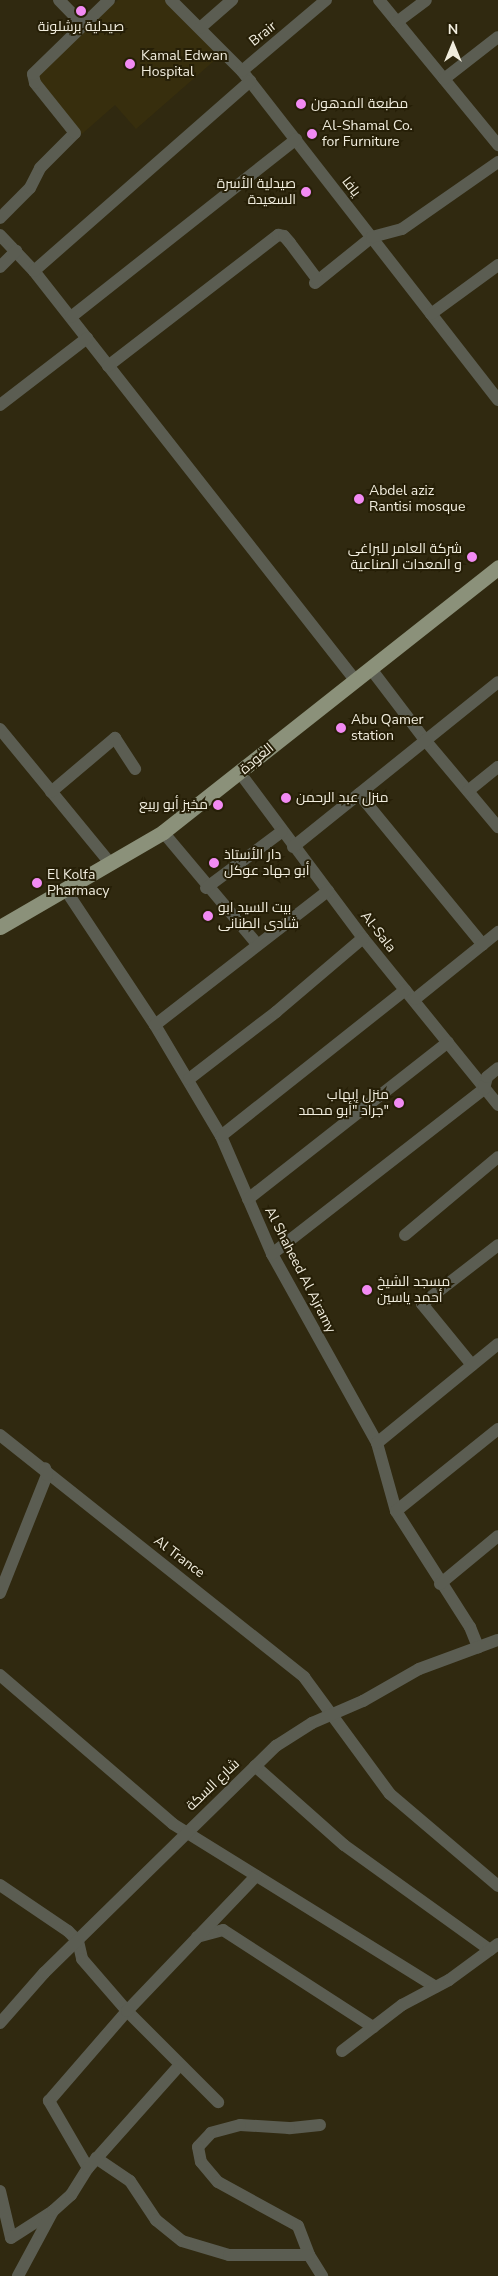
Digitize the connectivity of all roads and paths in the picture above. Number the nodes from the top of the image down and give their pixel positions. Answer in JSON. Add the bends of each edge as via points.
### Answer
{"nodes":[{"id":1,"x":59,"y":0,"type":"edge"},
{"id":2,"x":109,"y":0,"type":"edge"},
{"id":3,"x":171,"y":0,"type":"edge"},
{"id":4,"x":232,"y":0,"type":"edge"},
{"id":5,"x":326,"y":0,"type":"edge"},
{"id":6,"x":379,"y":0,"type":"edge"},
{"id":7,"x":426,"y":0,"type":"edge"},
{"id":8,"x":397,"y":22,"type":"junction"},
{"id":9,"x":83,"y":26,"type":"junction"},
{"id":10,"x":200,"y":28,"type":"junction"},
{"id":11,"x":498,"y":37,"type":"edge"},
{"id":12,"x":242,"y":71,"type":"junction"},
{"id":13,"x":444,"y":79,"type":"junction"},
{"id":14,"x":250,"y":81,"type":"junction"},
{"id":15,"x":296,"y":139,"type":"junction"},
{"id":16,"x":498,"y":145,"type":"edge"},
{"id":17,"x":498,"y":162,"type":"edge"},
{"id":18,"x":0,"y":218,"type":"edge"},
{"id":19,"x":0,"y":235,"type":"edge"},
{"id":20,"x":372,"y":237,"type":"junction"},
{"id":21,"x":16,"y":251,"type":"junction"},
{"id":22,"x":498,"y":265,"type":"edge"},
{"id":23,"x":0,"y":267,"type":"edge"},
{"id":24,"x":34,"y":271,"type":"junction"},
{"id":25,"x":431,"y":314,"type":"junction"},
{"id":26,"x":71,"y":317,"type":"junction"},
{"id":27,"x":87,"y":338,"type":"junction"},
{"id":28,"x":108,"y":366,"type":"junction"},
{"id":29,"x":498,"y":400,"type":"edge"},
{"id":30,"x":0,"y":405,"type":"edge"},
{"id":31,"x":498,"y":567,"type":"edge"},
{"id":32,"x":371,"y":669,"type":"junction"},
{"id":33,"x":355,"y":680,"type":"junction"},
{"id":34,"x":498,"y":682,"type":"edge"},
{"id":35,"x":0,"y":729,"type":"edge"},
{"id":36,"x":425,"y":740,"type":"junction"},
{"id":37,"x":498,"y":767,"type":"edge"},
{"id":38,"x":135,"y":769,"type":"dead end"},
{"id":39,"x":240,"y":774,"type":"junction"},
{"id":40,"x":468,"y":791,"type":"junction"},
{"id":41,"x":51,"y":792,"type":"junction"},
{"id":42,"x":359,"y":794,"type":"junction"},
{"id":43,"x":498,"y":827,"type":"edge"},
{"id":44,"x":163,"y":832,"type":"junction"},
{"id":45,"x":281,"y":832,"type":"junction"},
{"id":46,"x":293,"y":847,"type":"junction"},
{"id":47,"x":111,"y":864,"type":"junction"},
{"id":48,"x":206,"y":888,"type":"junction"},
{"id":49,"x":65,"y":889,"type":"junction"},
{"id":50,"x":328,"y":891,"type":"junction"},
{"id":51,"x":0,"y":927,"type":"edge"},
{"id":52,"x":498,"y":932,"type":"edge"},
{"id":53,"x":363,"y":938,"type":"junction"},
{"id":54,"x":257,"y":944,"type":"junction"},
{"id":55,"x":483,"y":945,"type":"junction"},
{"id":56,"x":410,"y":995,"type":"junction"},
{"id":57,"x":155,"y":1025,"type":"junction"},
{"id":58,"x":448,"y":1042,"type":"junction"},
{"id":59,"x":498,"y":1068,"type":"edge"},
{"id":60,"x":189,"y":1079,"type":"junction"},
{"id":61,"x":484,"y":1089,"type":"junction"},
{"id":62,"x":498,"y":1105,"type":"edge"},
{"id":63,"x":221,"y":1136,"type":"junction"},
{"id":64,"x":498,"y":1157,"type":"edge"},
{"id":65,"x":248,"y":1199,"type":"junction"},
{"id":66,"x":405,"y":1234,"type":"dead end"},
{"id":67,"x":498,"y":1245,"type":"edge"},
{"id":68,"x":272,"y":1254,"type":"junction"},
{"id":69,"x":498,"y":1344,"type":"edge"},
{"id":70,"x":472,"y":1365,"type":"junction"},
{"id":71,"x":498,"y":1429,"type":"edge"},
{"id":72,"x":0,"y":1435,"type":"edge"},
{"id":73,"x":377,"y":1443,"type":"junction"},
{"id":74,"x":46,"y":1469,"type":"junction"},
{"id":75,"x":396,"y":1511,"type":"junction"},
{"id":76,"x":498,"y":1536,"type":"edge"},
{"id":77,"x":440,"y":1584,"type":"junction"},
{"id":78,"x":0,"y":1593,"type":"edge"},
{"id":79,"x":498,"y":1640,"type":"edge"},
{"id":80,"x":478,"y":1647,"type":"junction"},
{"id":81,"x":0,"y":1675,"type":"edge"},
{"id":82,"x":330,"y":1714,"type":"junction"},
{"id":83,"x":255,"y":1766,"type":"junction"},
{"id":84,"x":187,"y":1831,"type":"junction"},
{"id":85,"x":256,"y":1876,"type":"junction"},
{"id":86,"x":0,"y":1885,"type":"edge"},
{"id":87,"x":498,"y":1886,"type":"edge"},
{"id":88,"x":197,"y":1937,"type":"junction"},
{"id":89,"x":78,"y":1941,"type":"junction"},
{"id":90,"x":494,"y":1947,"type":"edge"},
{"id":91,"x":436,"y":1987,"type":"junction"},
{"id":92,"x":127,"y":2012,"type":"junction"},
{"id":93,"x":0,"y":2023,"type":"edge"},
{"id":94,"x":373,"y":2028,"type":"junction"},
{"id":95,"x":342,"y":2051,"type":"dead end"},
{"id":96,"x":179,"y":2066,"type":"junction"},
{"id":97,"x":218,"y":2102,"type":"dead end"},
{"id":98,"x":320,"y":2125,"type":"dead end"},
{"id":99,"x":92,"y":2163,"type":"junction"},
{"id":100,"x":0,"y":2191,"type":"edge"},
{"id":101,"x":53,"y":2211,"type":"junction"},
{"id":102,"x":5,"y":2240,"type":"edge"},
{"id":103,"x":309,"y":2256,"type":"junction"},
{"id":104,"x":18,"y":2276,"type":"edge"},
{"id":105,"x":322,"y":2276,"type":"edge"}],
"edges":[{"from":1,"to":9,"type":"street"},
{"from":2,"to":9,"type":"street"},
{"from":3,"to":10,"type":"street","name":"يافا"},
{"from":4,"to":10,"type":"street"},
{"from":5,"to":12,"type":"street","name":"Brair"},
{"from":6,"to":8,"type":"street"},
{"from":7,"to":8,"type":"street"},
{"from":8,"to":13,"type":"street"},
{"from":9,"to":18,"type":"street","via":[[33,74],[35,83],[75,133],[40,168],[30,188]]},
{"from":10,"to":12,"type":"street","name":"يافا"},
{"from":11,"to":13,"type":"street"},
{"from":12,"to":14,"type":"street","name":"يافا"},
{"from":13,"to":16,"type":"street"},
{"from":14,"to":15,"type":"street","name":"يافا"},
{"from":14,"to":24,"type":"street"},
{"from":15,"to":20,"type":"street","name":"يافا"},
{"from":15,"to":26,"type":"street"},
{"from":17,"to":20,"type":"street","via":[[402,229]]},
{"from":19,"to":21,"type":"street"},
{"from":20,"to":25,"type":"street","name":"يافا"},
{"from":20,"to":28,"type":"street","via":[[316,281],[290,242],[278,235]]},
{"from":21,"to":23,"type":"street"},
{"from":21,"to":24,"type":"street"},
{"from":22,"to":25,"type":"street"},
{"from":24,"to":26,"type":"street"},
{"from":25,"to":29,"type":"street","name":"يافا"},
{"from":26,"to":27,"type":"street"},
{"from":27,"to":28,"type":"street"},
{"from":27,"to":30,"type":"street"},
{"from":28,"to":33,"type":"street"},
{"from":31,"to":32,"type":"main road","name":"العودة"},
{"from":32,"to":33,"type":"main road","name":"العودة"},
{"from":32,"to":36,"type":"street"},
{"from":33,"to":39,"type":"main road","name":"العودة"},
{"from":34,"to":36,"type":"street"},
{"from":35,"to":41,"type":"street"},
{"from":36,"to":40,"type":"street"},
{"from":36,"to":42,"type":"street"},
{"from":37,"to":40,"type":"street"},
{"from":38,"to":41,"type":"street","via":[[115,738]]},
{"from":39,"to":44,"type":"main road","name":"العودة"},
{"from":39,"to":45,"type":"street","name":"Al-Sala"},
{"from":40,"to":43,"type":"street"},
{"from":41,"to":47,"type":"street"},
{"from":42,"to":46,"type":"street"},
{"from":42,"to":55,"type":"street"},
{"from":44,"to":47,"type":"main road","name":"العودة"},
{"from":44,"to":48,"type":"street"},
{"from":45,"to":46,"type":"street","name":"Al-Sala"},
{"from":45,"to":48,"type":"street"},
{"from":46,"to":50,"type":"street","name":"Al-Sala"},
{"from":47,"to":49,"type":"main road","name":"العودة"},
{"from":48,"to":54,"type":"street"},
{"from":49,"to":51,"type":"main road","name":"العودة"},
{"from":49,"to":57,"type":"street","name":"Al Shaheed Al Ajramy"},
{"from":50,"to":53,"type":"street","name":"Al-Sala"},
{"from":50,"to":54,"type":"street"},
{"from":52,"to":55,"type":"street"},
{"from":53,"to":56,"type":"street","name":"Al-Sala"},
{"from":53,"to":60,"type":"street","via":[[276,1012]]},
{"from":54,"to":57,"type":"street"},
{"from":55,"to":56,"type":"street"},
{"from":56,"to":58,"type":"street","name":"Al-Sala"},
{"from":56,"to":63,"type":"street"},
{"from":57,"to":60,"type":"street","name":"Al Shaheed Al Ajramy"},
{"from":58,"to":61,"type":"street","name":"Al-Sala"},
{"from":58,"to":65,"type":"street"},
{"from":59,"to":61,"type":"street","via":[[487,1077]]},
{"from":60,"to":63,"type":"street","name":"Al Shaheed Al Ajramy"},
{"from":61,"to":62,"type":"street","name":"Al-Sala"},
{"from":61,"to":68,"type":"street"},
{"from":63,"to":65,"type":"street","name":"Al Shaheed Al Ajramy"},
{"from":64,"to":66,"type":"street"},
{"from":65,"to":68,"type":"street","name":"Al Shaheed Al Ajramy"},
{"from":67,"to":70,"type":"street","via":[[422,1304]]},
{"from":68,"to":73,"type":"street","name":"Al Shaheed Al Ajramy"},
{"from":69,"to":70,"type":"street"},
{"from":70,"to":73,"type":"street"},
{"from":71,"to":75,"type":"street"},
{"from":72,"to":74,"type":"street","name":"Al Trance"},
{"from":73,"to":75,"type":"street","name":"Al Shaheed Al Ajramy"},
{"from":74,"to":78,"type":"street"},
{"from":74,"to":82,"type":"street","name":"Al Trance","via":[[304,1677],[320,1695]]},
{"from":75,"to":77,"type":"street","name":"Al Shaheed Al Ajramy"},
{"from":76,"to":77,"type":"street"},
{"from":77,"to":80,"type":"street","name":"Al Shaheed Al Ajramy","via":[[470,1627]]},
{"from":79,"to":80,"type":"street","name":"شارع السكة"},
{"from":80,"to":82,"type":"street","name":"شارع السكة","via":[[419,1669],[363,1701]]},
{"from":81,"to":84,"type":"street","via":[[173,1824]]},
{"from":82,"to":83,"type":"street","name":"شارع السكة","via":[[276,1746]]},
{"from":82,"to":87,"type":"street","name":"Al Trance","via":[[390,1794]]},
{"from":83,"to":84,"type":"street","name":"شارع السكة"},
{"from":83,"to":90,"type":"street","via":[[344,1845]]},
{"from":84,"to":85,"type":"street"},
{"from":84,"to":89,"type":"street","name":"شارع السكة"},
{"from":85,"to":88,"type":"street"},
{"from":85,"to":91,"type":"street"},
{"from":86,"to":89,"type":"street"},
{"from":88,"to":92,"type":"street"},
{"from":88,"to":94,"type":"street","via":[[223,1930]]},
{"from":89,"to":92,"type":"street","via":[[82,1959]]},
{"from":89,"to":93,"type":"street","name":"شارع السكة","via":[[44,1973]]},
{"from":90,"to":91,"type":"street"},
{"from":91,"to":94,"type":"street","via":[[402,2005]]},
{"from":92,"to":96,"type":"street"},
{"from":92,"to":99,"type":"street","via":[[49,2100]]},
{"from":94,"to":95,"type":"street"},
{"from":96,"to":97,"type":"street"},
{"from":96,"to":99,"type":"street"},
{"from":98,"to":103,"type":"street","via":[[289,2128],[240,2125],[211,2133],[198,2147],[201,2162],[218,2182],[298,2226]]},
{"from":99,"to":101,"type":"street","via":[[70,2195]]},
{"from":99,"to":103,"type":"street","via":[[130,2181],[156,2220],[182,2241],[229,2255]]},
{"from":100,"to":102,"type":"street"},
{"from":101,"to":102,"type":"street"},
{"from":101,"to":104,"type":"street"},
{"from":103,"to":105,"type":"street"}]}
